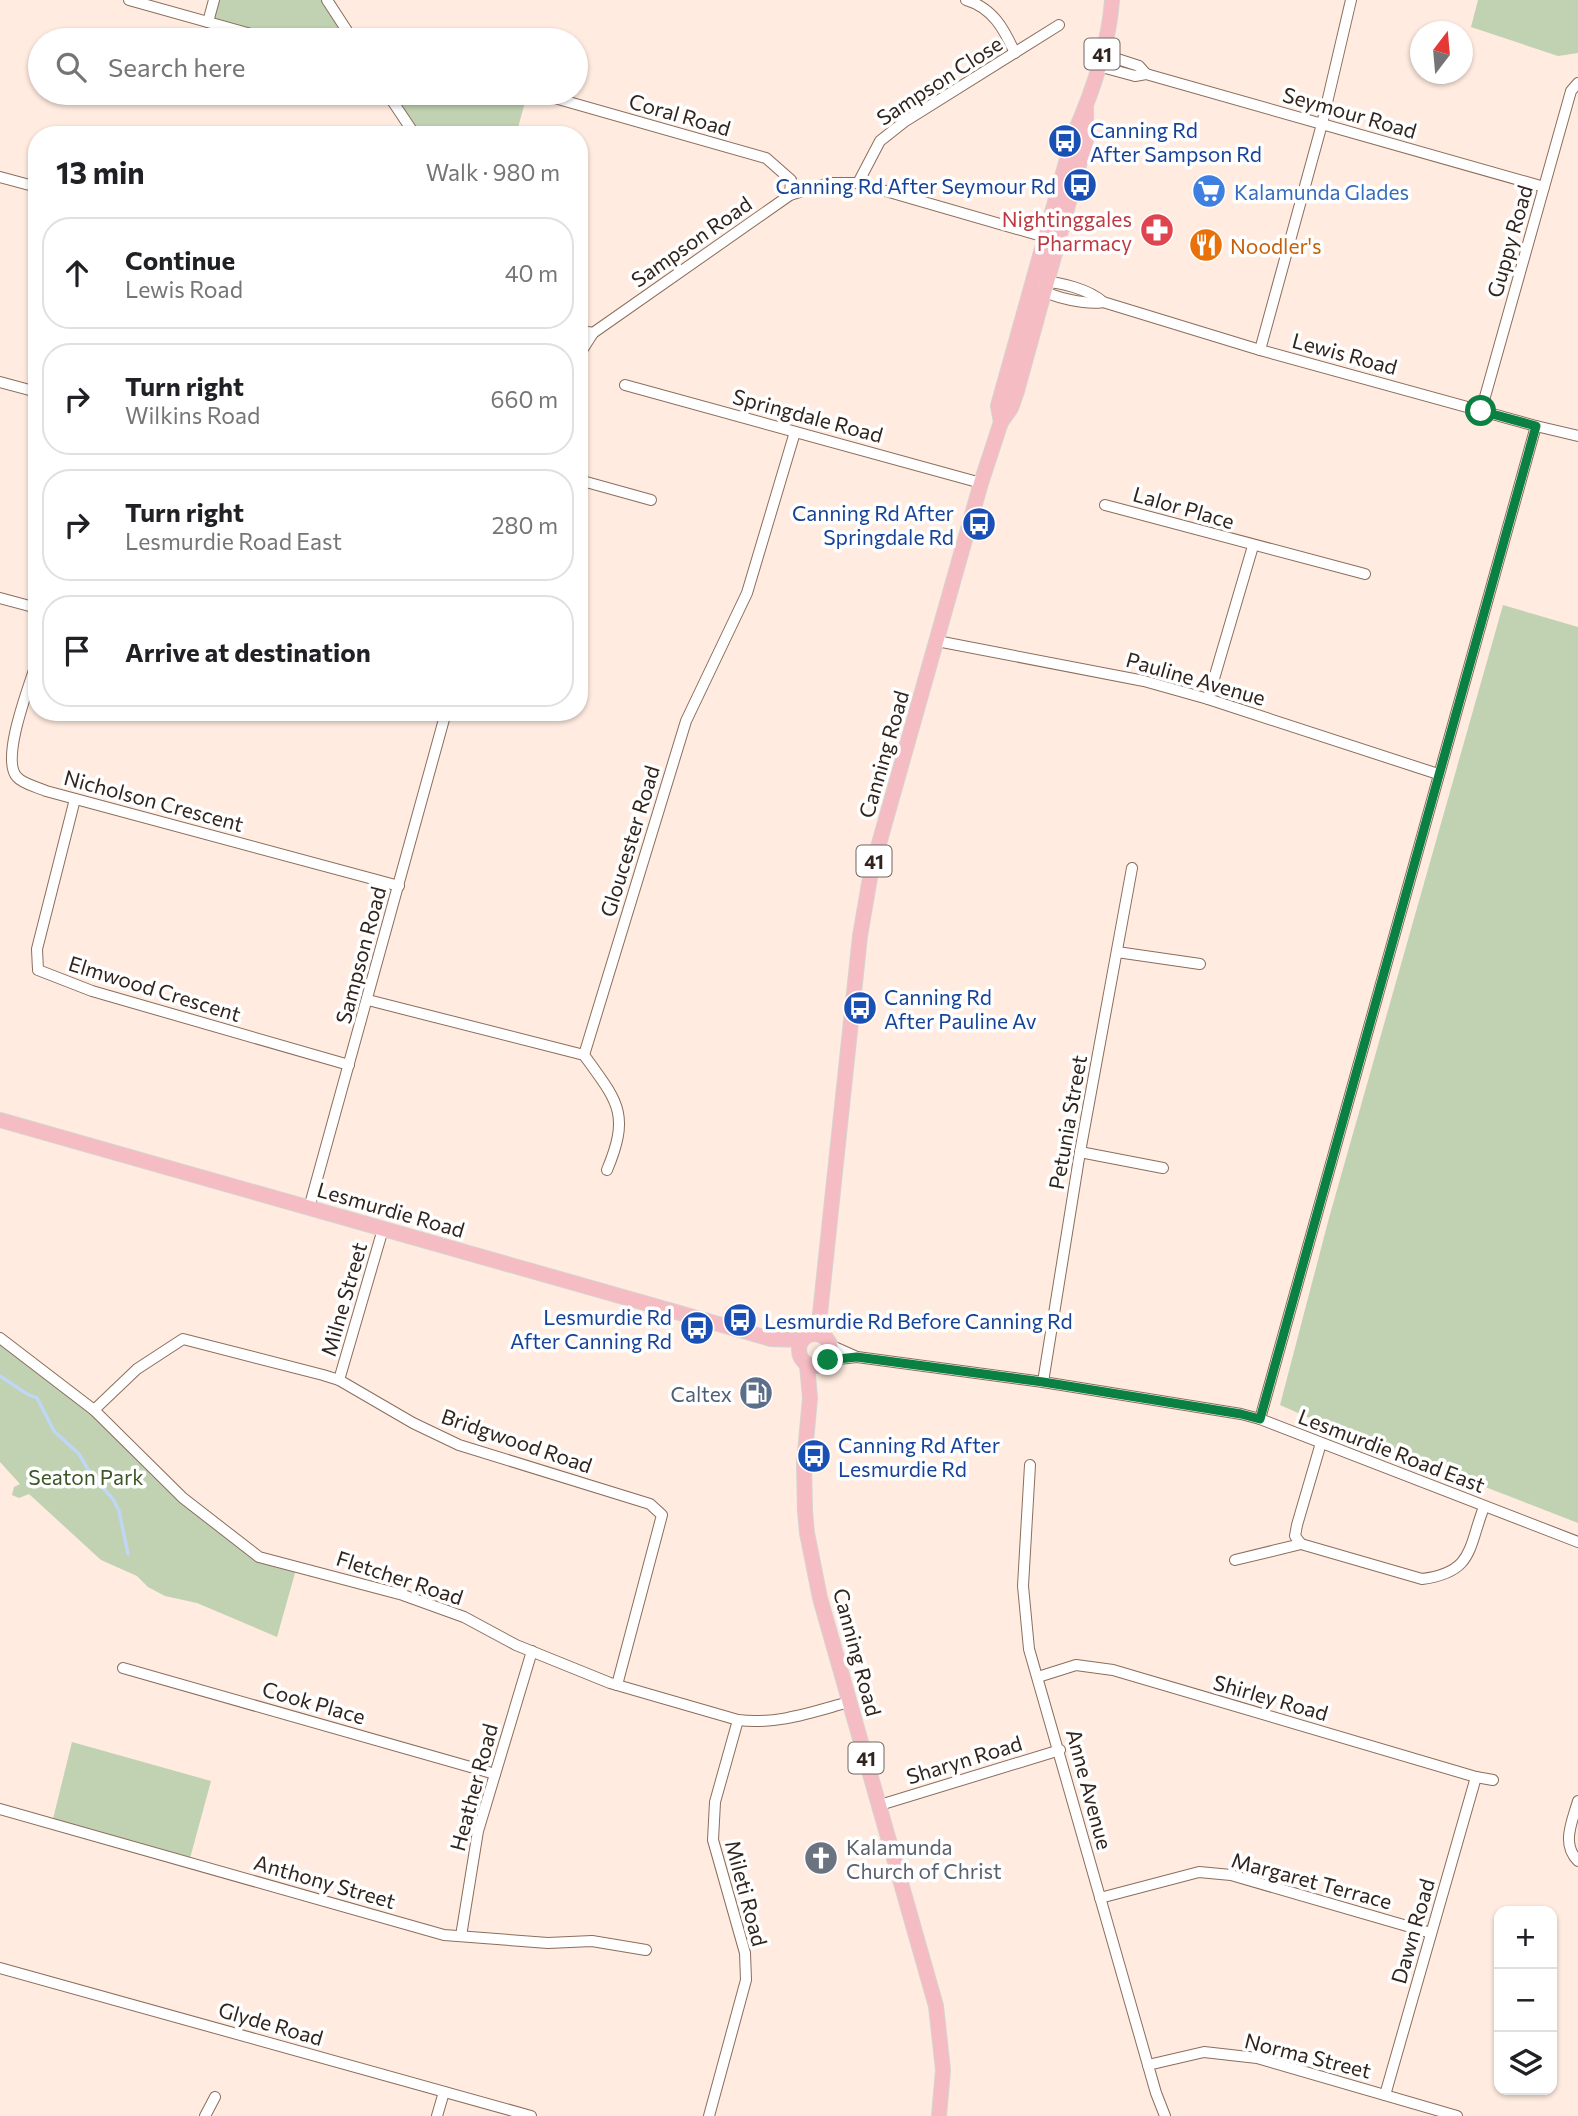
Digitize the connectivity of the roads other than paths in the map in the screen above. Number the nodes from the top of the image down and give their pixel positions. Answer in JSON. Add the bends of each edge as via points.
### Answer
{"nodes":[{"id":1,"x":129,"y":0,"type":"edge"},
{"id":2,"x":214,"y":0,"type":"edge"},
{"id":3,"x":327,"y":0,"type":"edge"},
{"id":4,"x":966,"y":0,"type":"edge"},
{"id":5,"x":1112,"y":0,"type":"edge"},
{"id":6,"x":1351,"y":0,"type":"edge"},
{"id":7,"x":208,"y":22,"type":"junction"},
{"id":8,"x":1059,"y":25,"type":"dead end"},
{"id":9,"x":229,"y":28,"type":"edge"},
{"id":10,"x":345,"y":28,"type":"edge"},
{"id":11,"x":1015,"y":52,"type":"junction"},
{"id":12,"x":1100,"y":60,"type":"junction"},
{"id":13,"x":1578,"y":83,"type":"edge"},
{"id":14,"x":395,"y":105,"type":"edge"},
{"id":15,"x":579,"y":105,"type":"edge"},
{"id":16,"x":1322,"y":124,"type":"junction"},
{"id":17,"x":409,"y":126,"type":"edge"},
{"id":18,"x":0,"y":177,"type":"edge"},
{"id":19,"x":858,"y":183,"type":"junction"},
{"id":20,"x":28,"y":185,"type":"edge"},
{"id":21,"x":1544,"y":187,"type":"junction"},
{"id":22,"x":790,"y":195,"type":"junction"},
{"id":23,"x":1051,"y":238,"type":"junction"},
{"id":24,"x":1033,"y":283,"type":"junction"},
{"id":25,"x":1047,"y":287,"type":"junction"},
{"id":26,"x":588,"y":332,"type":"edge"},
{"id":27,"x":593,"y":333,"type":"junction"},
{"id":28,"x":588,"y":341,"type":"edge"},
{"id":29,"x":1260,"y":350,"type":"junction"},
{"id":30,"x":0,"y":382,"type":"edge"},
{"id":31,"x":625,"y":385,"type":"dead end"},
{"id":32,"x":28,"y":390,"type":"edge"},
{"id":33,"x":1481,"y":411,"type":"junction"},
{"id":34,"x":1001,"y":422,"type":"junction"},
{"id":35,"x":1536,"y":426,"type":"junction"},
{"id":36,"x":795,"y":432,"type":"junction"},
{"id":37,"x":1578,"y":436,"type":"edge"},
{"id":38,"x":588,"y":483,"type":"edge"},
{"id":39,"x":981,"y":483,"type":"junction"},
{"id":40,"x":650,"y":500,"type":"dead end"},
{"id":41,"x":1105,"y":505,"type":"dead end"},
{"id":42,"x":1253,"y":547,"type":"junction"},
{"id":43,"x":1365,"y":575,"type":"dead end"},
{"id":44,"x":0,"y":598,"type":"edge"},
{"id":45,"x":28,"y":606,"type":"edge"},
{"id":46,"x":937,"y":641,"type":"junction"},
{"id":47,"x":28,"y":691,"type":"edge"},
{"id":48,"x":1208,"y":699,"type":"junction"},
{"id":49,"x":444,"y":721,"type":"edge"},
{"id":50,"x":1438,"y":774,"type":"junction"},
{"id":51,"x":75,"y":799,"type":"junction"},
{"id":52,"x":1132,"y":868,"type":"dead end"},
{"id":53,"x":399,"y":886,"type":"junction"},
{"id":54,"x":1117,"y":952,"type":"junction"},
{"id":55,"x":1200,"y":964,"type":"dead end"},
{"id":56,"x":368,"y":1000,"type":"junction"},
{"id":57,"x":584,"y":1055,"type":"junction"},
{"id":58,"x":349,"y":1065,"type":"junction"},
{"id":59,"x":0,"y":1120,"type":"edge"},
{"id":60,"x":1080,"y":1152,"type":"junction"},
{"id":61,"x":1163,"y":1168,"type":"dead end"},
{"id":62,"x":607,"y":1170,"type":"dead end"},
{"id":63,"x":309,"y":1208,"type":"junction"},
{"id":64,"x":383,"y":1229,"type":"junction"},
{"id":65,"x":820,"y":1314,"type":"junction"},
{"id":66,"x":0,"y":1338,"type":"edge"},
{"id":67,"x":828,"y":1341,"type":"junction"},
{"id":68,"x":804,"y":1349,"type":"junction"},
{"id":69,"x":857,"y":1357,"type":"junction"},
{"id":70,"x":826,"y":1363,"type":"junction"},
{"id":71,"x":339,"y":1380,"type":"junction"},
{"id":72,"x":1043,"y":1382,"type":"junction"},
{"id":73,"x":810,"y":1398,"type":"junction"},
{"id":74,"x":94,"y":1410,"type":"junction"},
{"id":75,"x":1260,"y":1419,"type":"junction"},
{"id":76,"x":1321,"y":1443,"type":"junction"},
{"id":77,"x":1030,"y":1465,"type":"dead end"},
{"id":78,"x":1484,"y":1507,"type":"junction"},
{"id":79,"x":1578,"y":1542,"type":"edge"},
{"id":80,"x":1301,"y":1544,"type":"junction"},
{"id":81,"x":1235,"y":1560,"type":"dead end"},
{"id":82,"x":532,"y":1651,"type":"junction"},
{"id":83,"x":122,"y":1668,"type":"dead end"},
{"id":84,"x":1038,"y":1677,"type":"junction"},
{"id":85,"x":617,"y":1685,"type":"junction"},
{"id":86,"x":849,"y":1702,"type":"junction"},
{"id":87,"x":738,"y":1720,"type":"junction"},
{"id":88,"x":1060,"y":1750,"type":"junction"},
{"id":89,"x":495,"y":1774,"type":"junction"},
{"id":90,"x":1476,"y":1777,"type":"junction"},
{"id":91,"x":1493,"y":1780,"type":"dead end"},
{"id":92,"x":1578,"y":1801,"type":"edge"},
{"id":93,"x":880,"y":1805,"type":"junction"},
{"id":94,"x":0,"y":1809,"type":"edge"},
{"id":95,"x":1578,"y":1861,"type":"edge"},
{"id":96,"x":1100,"y":1898,"type":"junction"},
{"id":97,"x":1431,"y":1933,"type":"junction"},
{"id":98,"x":461,"y":1936,"type":"junction"},
{"id":99,"x":646,"y":1950,"type":"dead end"},
{"id":100,"x":0,"y":1968,"type":"edge"},
{"id":101,"x":1148,"y":2065,"type":"junction"},
{"id":102,"x":444,"y":2092,"type":"junction"},
{"id":103,"x":1385,"y":2095,"type":"junction"},
{"id":104,"x":215,"y":2096,"type":"dead end"},
{"id":105,"x":205,"y":2116,"type":"edge"},
{"id":106,"x":437,"y":2116,"type":"edge"},
{"id":107,"x":531,"y":2116,"type":"edge"},
{"id":108,"x":709,"y":2116,"type":"edge"},
{"id":109,"x":939,"y":2116,"type":"edge"},
{"id":110,"x":1165,"y":2116,"type":"edge"},
{"id":111,"x":1457,"y":2116,"type":"edge"}],
"edges":[{"from":1,"to":7,"type":"street"},
{"from":2,"to":7,"type":"street"},
{"from":3,"to":10,"type":"street"},
{"from":4,"to":11,"type":"street","via":[[992,13]]},
{"from":5,"to":12,"type":"main road","name":"Canning Road","number":"41"},
{"from":6,"to":16,"type":"street"},
{"from":7,"to":9,"type":"street"},
{"from":8,"to":11,"type":"street","name":"Sampson Close"},
{"from":11,"to":19,"type":"street","name":"Sampson Close","via":[[880,141]]},
{"from":12,"to":16,"type":"street","name":"Seymour Road","via":[[1135,76],[1146,74]]},
{"from":12,"to":23,"type":"main road","name":"Canning Road","number":"41","via":[[1074,134]]},
{"from":13,"to":21,"type":"street","name":"Guppy Road","via":[[1571,92]]},
{"from":14,"to":17,"type":"street"},
{"from":15,"to":22,"type":"street","name":"Coral Road","via":[[766,158],[791,180]]},
{"from":16,"to":21,"type":"street","name":"Seymour Road"},
{"from":16,"to":29,"type":"street"},
{"from":18,"to":20,"type":"street"},
{"from":19,"to":22,"type":"street","name":"Sampson Road","via":[[829,183]]},
{"from":19,"to":23,"type":"street","name":"Sampson Road"},
{"from":21,"to":33,"type":"street","name":"Guppy Road"},
{"from":22,"to":27,"type":"street","name":"Sampson Road"},
{"from":23,"to":24,"type":"main road","name":"Canning Road","number":"41"},
{"from":23,"to":25,"type":"main road","name":"Canning Road","number":"41"},
{"from":24,"to":25,"type":"street","name":"Lewis Road"},
{"from":24,"to":34,"type":"main road","name":"Canning Road","number":"41","via":[[998,406]]},
{"from":25,"to":29,"type":"street","name":"Lewis Road","via":[[1096,295],[1103,302]]},
{"from":25,"to":34,"type":"main road","name":"Canning Road","number":"41","via":[[1017,391]]},
{"from":26,"to":27,"type":"street","name":"Sampson Road"},
{"from":27,"to":28,"type":"street","name":"Sampson Road"},
{"from":29,"to":33,"type":"street","name":"Lewis Road"},
{"from":30,"to":32,"type":"street"},
{"from":31,"to":36,"type":"street","name":"Springdale Road"},
{"from":33,"to":35,"type":"street","name":"Lewis Road"},
{"from":34,"to":39,"type":"main road","name":"Canning Road","number":"41"},
{"from":35,"to":37,"type":"street","name":"Lewis Road"},
{"from":35,"to":50,"type":"street"},
{"from":36,"to":39,"type":"street","name":"Springdale Road"},
{"from":36,"to":57,"type":"street","name":"Gloucester Road","via":[[747,593],[686,721]]},
{"from":38,"to":40,"type":"street"},
{"from":39,"to":46,"type":"main road","name":"Canning Road","number":"41"},
{"from":41,"to":42,"type":"street","name":"Lalor Place"},
{"from":42,"to":43,"type":"street","name":"Lalor Place"},
{"from":42,"to":48,"type":"street","name":"Lalor Place"},
{"from":44,"to":45,"type":"street"},
{"from":46,"to":48,"type":"street","name":"Pauline Avenue","via":[[1144,681]]},
{"from":46,"to":65,"type":"main road","name":"Canning Road","number":"41","via":[[871,872],[860,936]]},
{"from":47,"to":51,"type":"street","name":"Nicholson Crescent","via":[[12,745],[12,769],[18,779]]},
{"from":48,"to":50,"type":"street","name":"Pauline Avenue"},
{"from":49,"to":53,"type":"street","name":"Sampson Road"},
{"from":50,"to":75,"type":"street"},
{"from":51,"to":53,"type":"street","name":"Nicholson Crescent"},
{"from":51,"to":58,"type":"street","name":"Elmwood Crescent","via":[[37,949],[38,970],[92,991]]},
{"from":52,"to":54,"type":"street","name":"Petunia Street"},
{"from":53,"to":56,"type":"street","name":"Sampson Road"},
{"from":54,"to":55,"type":"street"},
{"from":54,"to":60,"type":"street","name":"Petunia Street"},
{"from":56,"to":57,"type":"street"},
{"from":56,"to":58,"type":"street","name":"Sampson Road"},
{"from":57,"to":62,"type":"street","via":[[614,1096],[621,1120]]},
{"from":58,"to":63,"type":"street","name":"Sampson Road"},
{"from":59,"to":63,"type":"main road","name":"Lesmurdie Road"},
{"from":60,"to":61,"type":"street"},
{"from":60,"to":72,"type":"street","name":"Petunia Street"},
{"from":63,"to":64,"type":"main road","name":"Lesmurdie Road"},
{"from":64,"to":68,"type":"main road","name":"Lesmurdie Road"},
{"from":64,"to":71,"type":"street","name":"Milne Street"},
{"from":65,"to":67,"type":"main road","name":"Canning Road","number":"41"},
{"from":65,"to":68,"type":"main road","name":"Canning Road","number":"41"},
{"from":66,"to":74,"type":"street","name":"Fletcher Road"},
{"from":67,"to":68,"type":"main road","via":[[818,1334]]},
{"from":67,"to":69,"type":"street","name":"Lesmurdie Road East"},
{"from":67,"to":70,"type":"main road","number":"41","via":[[831,1353]]},
{"from":68,"to":70,"type":"main road","via":[[813,1367]]},
{"from":68,"to":73,"type":"main road","name":"Canning Road","number":"41"},
{"from":69,"to":70,"type":"street","name":"Lesmurdie Road East"},
{"from":69,"to":72,"type":"street","name":"Lesmurdie Road East"},
{"from":70,"to":73,"type":"main road","name":"Canning Road","number":"41"},
{"from":71,"to":74,"type":"street","name":"Bridgwood Road","via":[[183,1339],[137,1369]]},
{"from":71,"to":85,"type":"street","name":"Bridgwood Road","via":[[459,1445],[650,1504],[662,1516]]},
{"from":72,"to":75,"type":"street","name":"Lesmurdie Road East"},
{"from":73,"to":86,"type":"main road","name":"Canning Road","number":"41","via":[[804,1463],[807,1533]]},
{"from":74,"to":82,"type":"street","name":"Fletcher Road","via":[[183,1498],[260,1557],[403,1595],[464,1617]]},
{"from":75,"to":76,"type":"street","name":"Lesmurdie Road East"},
{"from":76,"to":78,"type":"street","name":"Lesmurdie Road East"},
{"from":76,"to":80,"type":"street","via":[[1297,1525],[1295,1536]]},
{"from":77,"to":84,"type":"street","name":"Anne Avenue","via":[[1023,1586],[1029,1649]]},
{"from":78,"to":79,"type":"street","name":"Lesmurdie Road East"},
{"from":78,"to":80,"type":"street","via":[[1462,1564],[1436,1577],[1422,1579]]},
{"from":80,"to":81,"type":"street"},
{"from":82,"to":85,"type":"street","name":"Fletcher Road"},
{"from":82,"to":89,"type":"street","name":"Heather Road"},
{"from":83,"to":89,"type":"street","name":"Cook Place"},
{"from":84,"to":88,"type":"street","name":"Anne Avenue"},
{"from":84,"to":90,"type":"street","name":"Shirley Road","via":[[1076,1665],[1113,1670]]},
{"from":85,"to":87,"type":"street","name":"Fletcher Road"},
{"from":86,"to":87,"type":"street","name":"Fletcher Road","via":[[777,1721]]},
{"from":86,"to":93,"type":"main road","name":"Canning Road","number":"41"},
{"from":87,"to":108,"type":"street","name":"Mileti Road","via":[[715,1802],[712,1830],[745,1953],[746,1980]]},
{"from":88,"to":93,"type":"street","name":"Sharyn Road"},
{"from":88,"to":96,"type":"street","name":"Anne Avenue"},
{"from":89,"to":98,"type":"street","name":"Heather Road","via":[[478,1831]]},
{"from":90,"to":91,"type":"street","name":"Shirley Road"},
{"from":90,"to":97,"type":"street","name":"Dawn Road"},
{"from":92,"to":95,"type":"street","via":[[1568,1843]]},
{"from":93,"to":109,"type":"main road","name":"Canning Road","number":"41","via":[[936,2006],[943,2070]]},
{"from":94,"to":98,"type":"street","name":"Anthony Street","via":[[444,1935]]},
{"from":96,"to":97,"type":"street","name":"Margaret Terrace","via":[[1199,1872],[1231,1875]]},
{"from":96,"to":101,"type":"street","name":"Anne Avenue"},
{"from":97,"to":103,"type":"street","name":"Dawn Road"},
{"from":98,"to":99,"type":"street","name":"Anthony Street","via":[[600,1942]]},
{"from":100,"to":102,"type":"street","name":"Glyde Road"},
{"from":101,"to":103,"type":"street","name":"Norma Street","via":[[1204,2052],[1257,2058]]},
{"from":101,"to":110,"type":"street","name":"Anne Avenue"},
{"from":102,"to":106,"type":"street"},
{"from":102,"to":107,"type":"street","name":"Glyde Road"},
{"from":103,"to":111,"type":"street","name":"Norma Street"},
{"from":104,"to":105,"type":"street"}]}
